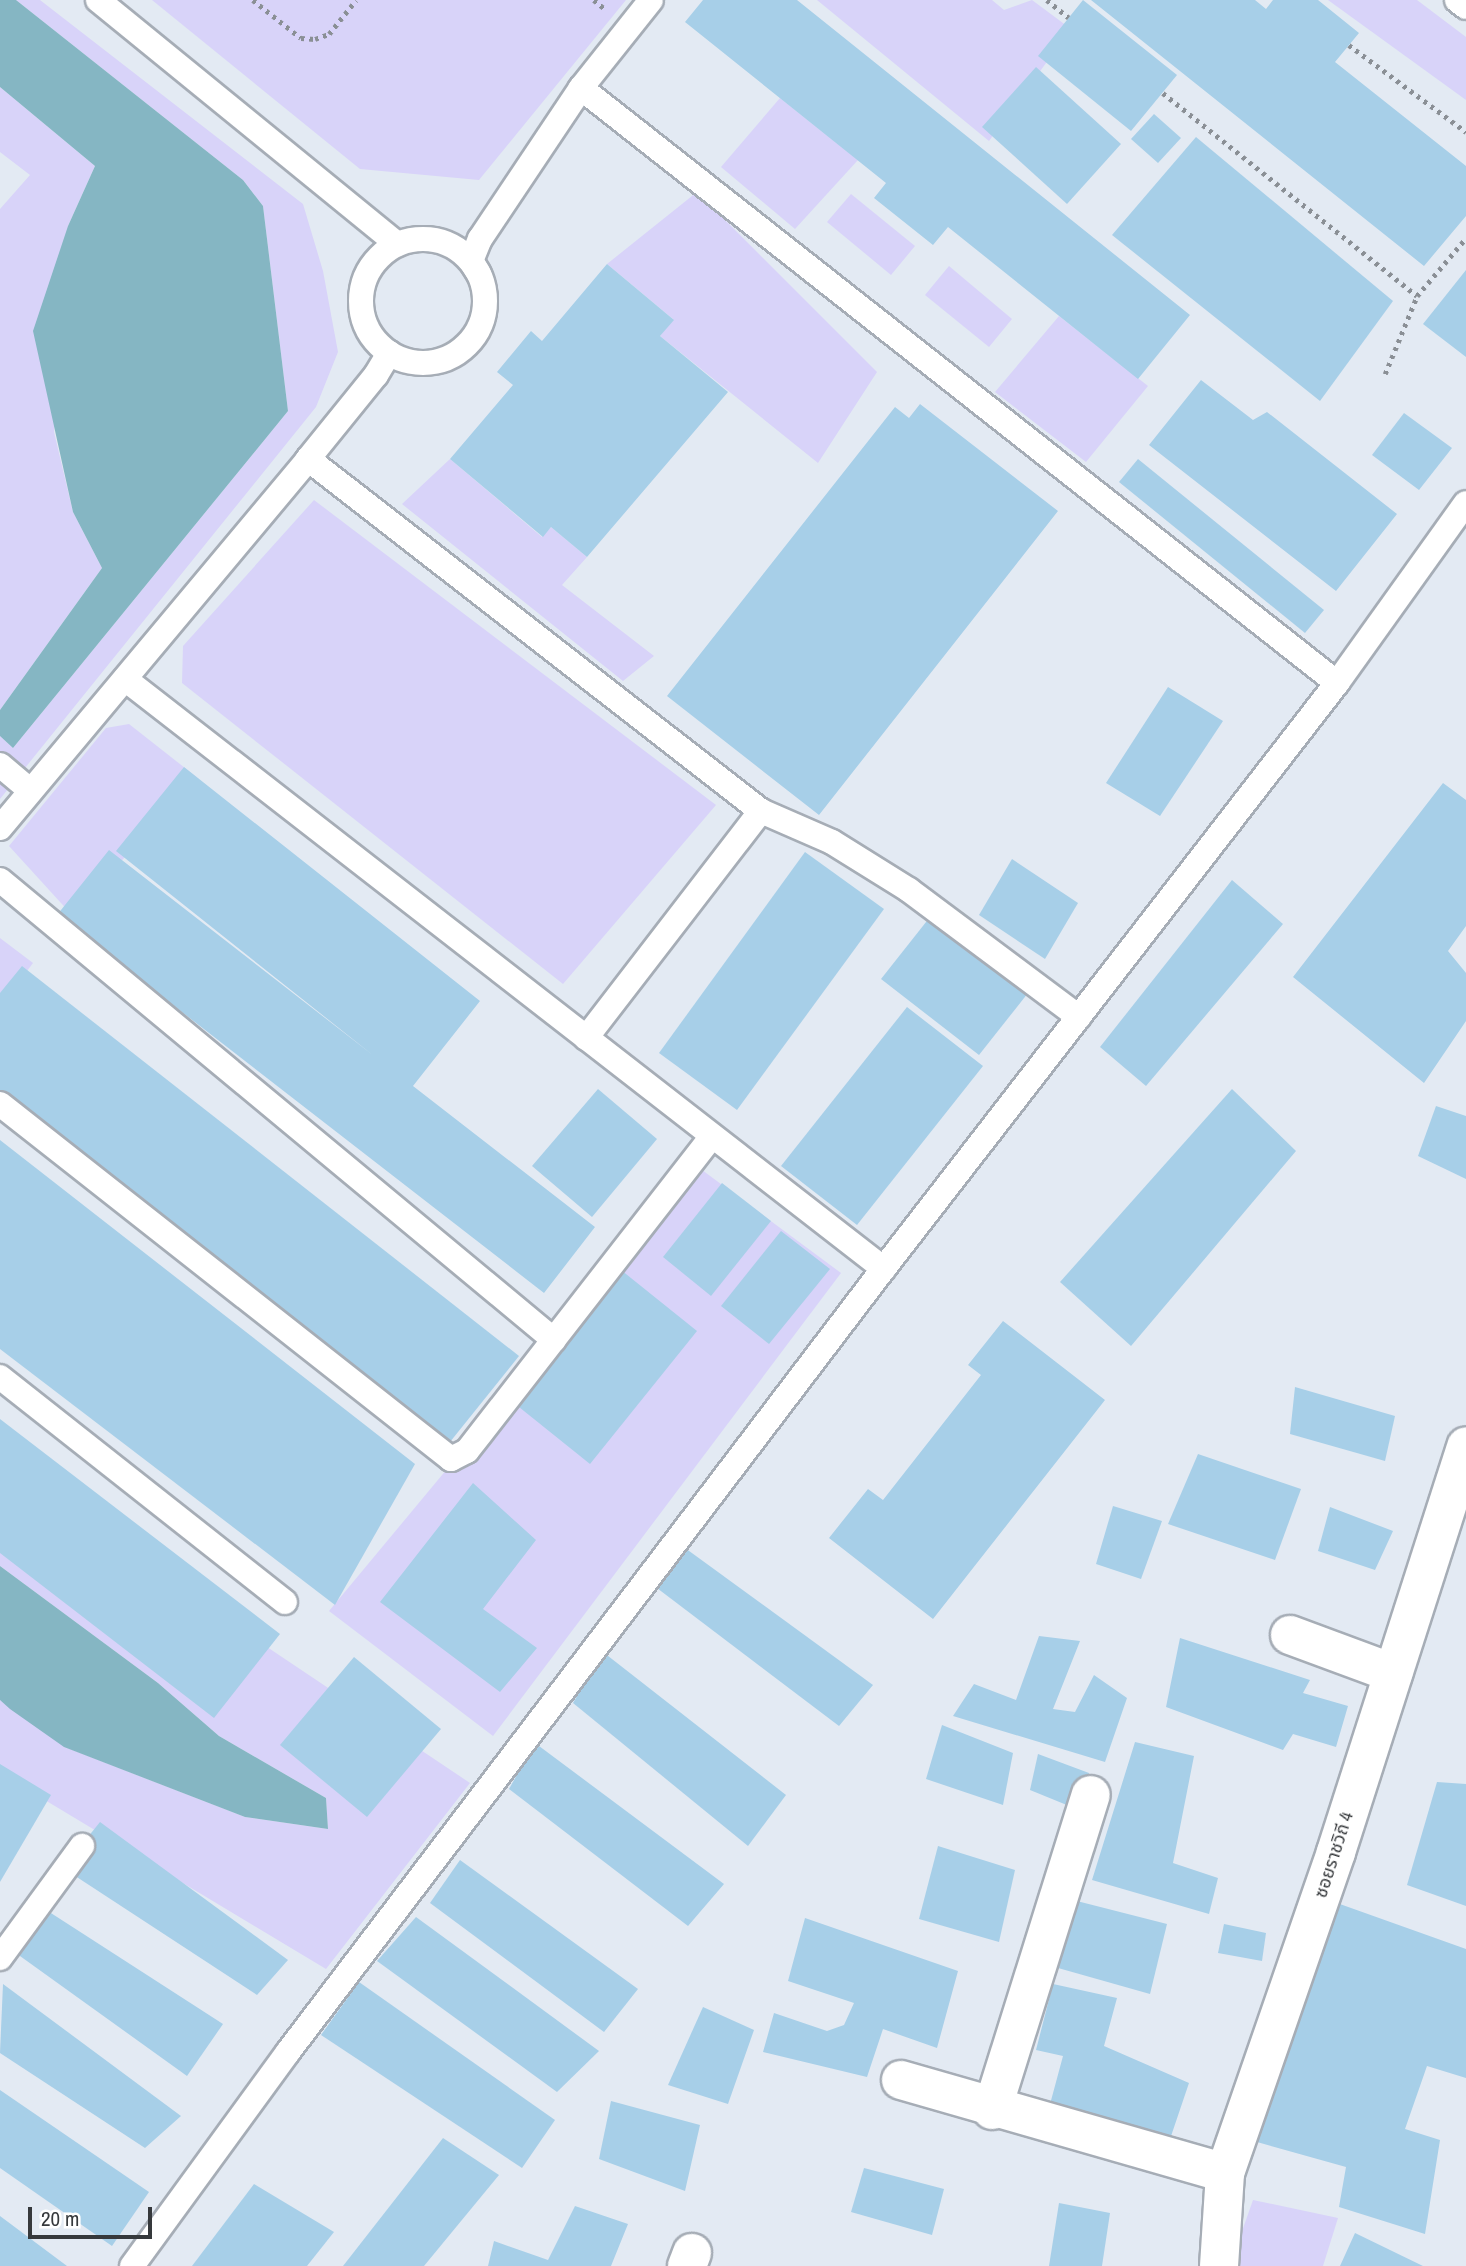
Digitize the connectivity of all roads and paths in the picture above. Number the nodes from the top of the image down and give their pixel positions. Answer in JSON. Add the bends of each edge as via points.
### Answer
{"nodes":[{"id":1,"x":99,"y":0,"type":"edge"},
{"id":2,"x":253,"y":0,"type":"edge"},
{"id":3,"x":356,"y":0,"type":"edge"},
{"id":4,"x":651,"y":0,"type":"edge"},
{"id":5,"x":1047,"y":0,"type":"edge"},
{"id":6,"x":1457,"y":0,"type":"edge"},
{"id":7,"x":1466,"y":7,"type":"edge"},
{"id":8,"x":1069,"y":18,"type":"dead end"},
{"id":9,"x":1349,"y":45,"type":"dead end"},
{"id":10,"x":581,"y":88,"type":"junction"},
{"id":11,"x":1163,"y":93,"type":"dead end"},
{"id":12,"x":1466,"y":132,"type":"edge"},
{"id":13,"x":1466,"y":238,"type":"edge"},
{"id":14,"x":397,"y":244,"type":"junction"},
{"id":15,"x":471,"y":261,"type":"junction"},
{"id":16,"x":1417,"y":296,"type":"junction"},
{"id":17,"x":389,"y":352,"type":"junction"},
{"id":18,"x":1384,"y":374,"type":"dead end"},
{"id":19,"x":309,"y":459,"type":"junction"},
{"id":20,"x":1466,"y":503,"type":"edge"},
{"id":21,"x":125,"y":679,"type":"junction"},
{"id":22,"x":1337,"y":683,"type":"junction"},
{"id":23,"x":0,"y":765,"type":"edge"},
{"id":24,"x":30,"y":790,"type":"junction"},
{"id":25,"x":761,"y":811,"type":"junction"},
{"id":26,"x":0,"y":828,"type":"edge"},
{"id":27,"x":0,"y":880,"type":"edge"},
{"id":28,"x":1079,"y":1017,"type":"junction"},
{"id":29,"x":586,"y":1038,"type":"junction"},
{"id":30,"x":0,"y":1104,"type":"edge"},
{"id":31,"x":712,"y":1136,"type":"junction"},
{"id":32,"x":884,"y":1269,"type":"junction"},
{"id":33,"x":554,"y":1340,"type":"junction"},
{"id":34,"x":0,"y":1377,"type":"edge"},
{"id":35,"x":1466,"y":1446,"type":"edge"},
{"id":36,"x":285,"y":1602,"type":"dead end"},
{"id":37,"x":1290,"y":1634,"type":"dead end"},
{"id":38,"x":1393,"y":1673,"type":"junction"},
{"id":39,"x":1091,"y":1795,"type":"dead end"},
{"id":40,"x":82,"y":1846,"type":"dead end"},
{"id":41,"x":0,"y":1958,"type":"edge"},
{"id":42,"x":901,"y":2080,"type":"dead end"},
{"id":43,"x":992,"y":2110,"type":"junction"},
{"id":44,"x":1225,"y":2174,"type":"junction"},
{"id":45,"x":132,"y":2266,"type":"edge"},
{"id":46,"x":1219,"y":2266,"type":"edge"}],
"edges":[{"from":1,"to":14,"type":"lane"},
{"from":2,"to":3,"type":"path","via":[[301,38],[329,34]]},
{"from":4,"to":10,"type":"lane"},
{"from":5,"to":8,"type":"path"},
{"from":6,"to":7,"type":"lane"},
{"from":9,"to":12,"type":"path"},
{"from":10,"to":15,"type":"lane","via":[[480,239]]},
{"from":10,"to":22,"type":"lane"},
{"from":11,"to":16,"type":"path"},
{"from":13,"to":16,"type":"path"},
{"from":14,"to":15,"type":"lane","via":[[437,240],[456,247]]},
{"from":14,"to":17,"type":"lane","via":[[369,269],[360,305],[365,324]]},
{"from":15,"to":17,"type":"lane","via":[[481,278],[483,317],[462,349],[426,363]]},
{"from":16,"to":18,"type":"path"},
{"from":17,"to":19,"type":"lane"},
{"from":19,"to":21,"type":"lane"},
{"from":19,"to":25,"type":"lane"},
{"from":20,"to":22,"type":"lane"},
{"from":21,"to":24,"type":"lane"},
{"from":21,"to":29,"type":"lane"},
{"from":22,"to":28,"type":"lane"},
{"from":23,"to":24,"type":"lane"},
{"from":24,"to":26,"type":"lane"},
{"from":25,"to":28,"type":"lane","via":[[832,842],[909,890]]},
{"from":25,"to":29,"type":"lane"},
{"from":27,"to":33,"type":"lane"},
{"from":28,"to":32,"type":"lane"},
{"from":29,"to":31,"type":"lane"},
{"from":30,"to":33,"type":"lane","via":[[451,1460],[467,1451]]},
{"from":31,"to":32,"type":"lane"},
{"from":31,"to":33,"type":"lane"},
{"from":32,"to":45,"type":"lane","via":[[288,2052]]},
{"from":34,"to":36,"type":"lane"},
{"from":35,"to":38,"type":"street","name":"ซอยราชวิถี 4"},
{"from":37,"to":38,"type":"street"},
{"from":38,"to":44,"type":"street","name":"ซอยราชวิถี 4"},
{"from":39,"to":43,"type":"street"},
{"from":40,"to":41,"type":"lane"},
{"from":42,"to":43,"type":"street"},
{"from":43,"to":44,"type":"street"},
{"from":44,"to":46,"type":"street","name":"ซอยราชวิถี 4"}]}
